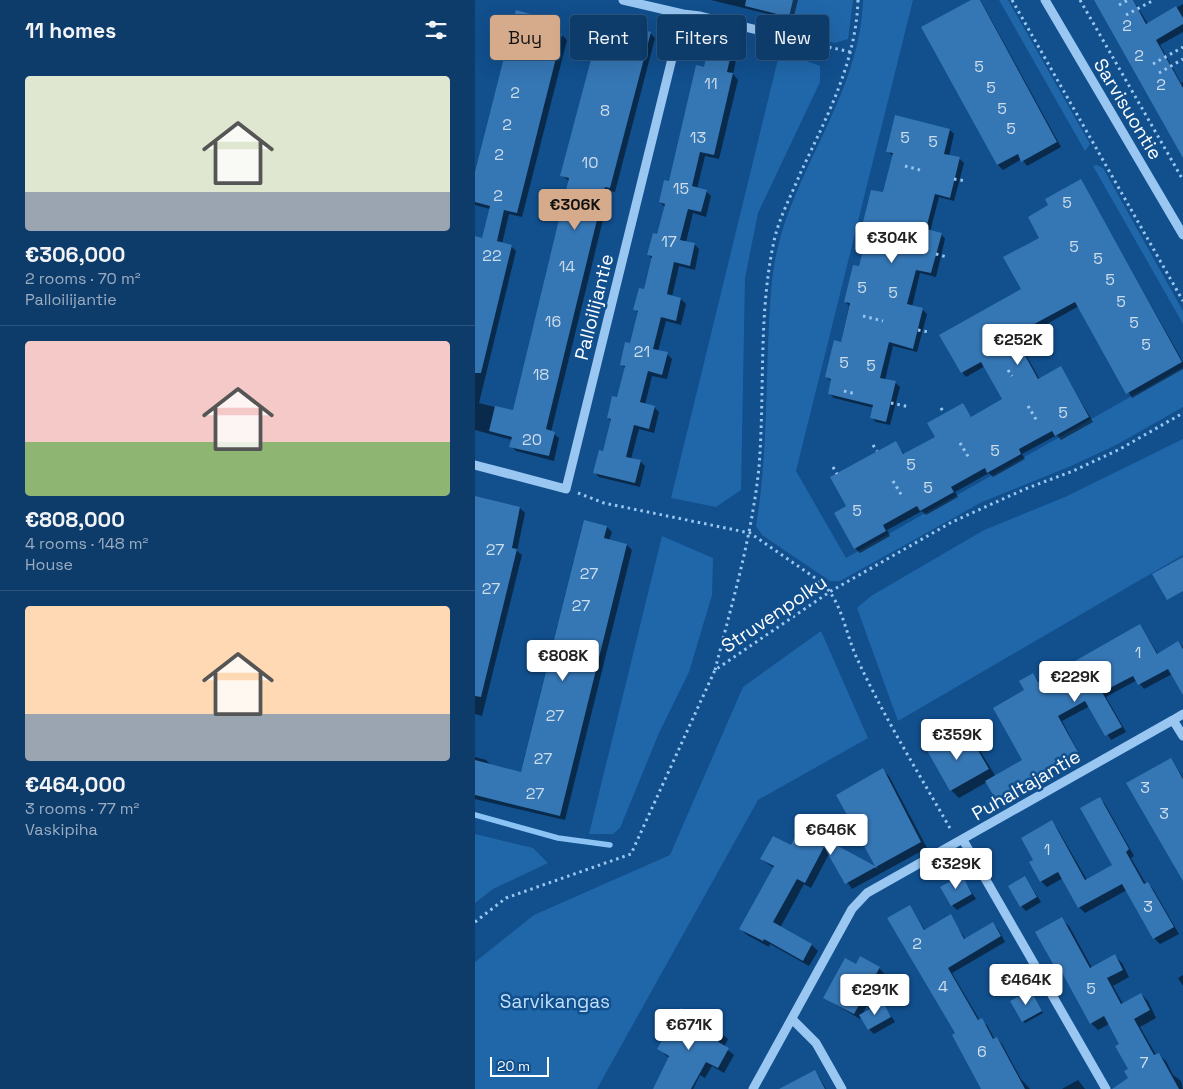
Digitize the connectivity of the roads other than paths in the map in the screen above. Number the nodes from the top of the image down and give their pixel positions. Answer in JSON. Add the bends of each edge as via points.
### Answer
{"nodes":[{"id":1,"x":623,"y":0,"type":"edge"},
{"id":2,"x":1045,"y":0,"type":"edge"},
{"id":3,"x":683,"y":14,"type":"junction"},
{"id":4,"x":756,"y":30,"type":"edge"},
{"id":5,"x":1183,"y":235,"type":"edge"},
{"id":6,"x":475,"y":465,"type":"edge"},
{"id":7,"x":1183,"y":714,"type":"edge"},
{"id":8,"x":1173,"y":720,"type":"junction"},
{"id":9,"x":1183,"y":736,"type":"edge"},
{"id":10,"x":963,"y":840,"type":"junction"},
{"id":11,"x":792,"y":1019,"type":"junction"},
{"id":12,"x":753,"y":1089,"type":"edge"},
{"id":13,"x":842,"y":1089,"type":"edge"},
{"id":14,"x":1105,"y":1089,"type":"edge"}],
"edges":[{"from":1,"to":3,"type":"street"},
{"from":2,"to":5,"type":"street","name":"Sarvisuontie"},
{"from":3,"to":4,"type":"street"},
{"from":3,"to":6,"type":"street","name":"Palloilijantie","via":[[566,489]]},
{"from":7,"to":8,"type":"street","name":"Puhaltajantie"},
{"from":8,"to":9,"type":"street"},
{"from":8,"to":10,"type":"street","name":"Puhaltajantie"},
{"from":10,"to":11,"type":"street","name":"Puhaltajantie","via":[[858,901]]},
{"from":10,"to":14,"type":"street"},
{"from":11,"to":12,"type":"street","name":"Puhaltajantie"},
{"from":11,"to":13,"type":"street","via":[[816,1043]]}]}
